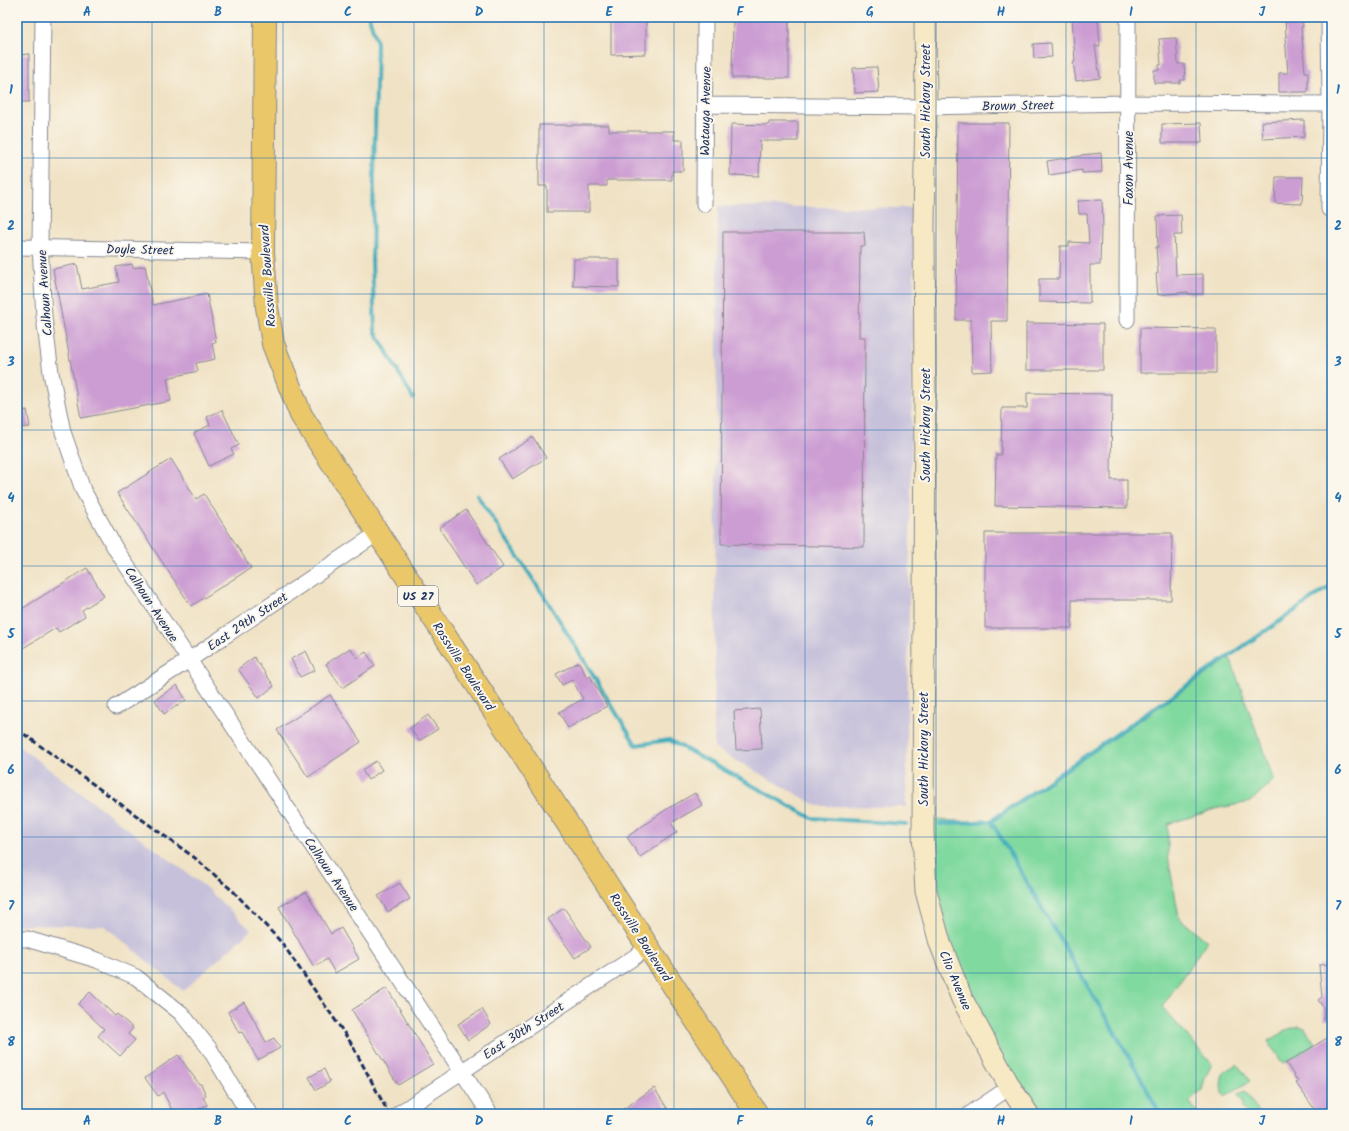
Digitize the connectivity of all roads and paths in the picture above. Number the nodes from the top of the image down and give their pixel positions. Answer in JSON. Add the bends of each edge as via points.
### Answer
{"nodes":[{"id":1,"x":43,"y":17,"type":"edge"},
{"id":2,"x":265,"y":17,"type":"edge"},
{"id":3,"x":705,"y":17,"type":"edge"},
{"id":4,"x":925,"y":17,"type":"edge"},
{"id":5,"x":1128,"y":17,"type":"edge"},
{"id":6,"x":1329,"y":17,"type":"edge"},
{"id":7,"x":1128,"y":103,"type":"junction"},
{"id":8,"x":1330,"y":104,"type":"junction"},
{"id":9,"x":705,"y":105,"type":"junction"},
{"id":10,"x":926,"y":107,"type":"junction"},
{"id":11,"x":704,"y":204,"type":"dead end"},
{"id":12,"x":1329,"y":209,"type":"dead end"},
{"id":13,"x":40,"y":246,"type":"junction"},
{"id":14,"x":17,"y":247,"type":"edge"},
{"id":15,"x":263,"y":252,"type":"junction"},
{"id":16,"x":1127,"y":320,"type":"dead end"},
{"id":17,"x":378,"y":533,"type":"junction"},
{"id":18,"x":189,"y":660,"type":"junction"},
{"id":19,"x":116,"y":707,"type":"dead end"},
{"id":20,"x":923,"y":833,"type":"joint"},
{"id":21,"x":17,"y":939,"type":"edge"},
{"id":22,"x":648,"y":948,"type":"junction"},
{"id":23,"x":462,"y":1070,"type":"junction"},
{"id":24,"x":1010,"y":1087,"type":"junction"},
{"id":25,"x":249,"y":1114,"type":"edge"},
{"id":26,"x":398,"y":1114,"type":"edge"},
{"id":27,"x":490,"y":1114,"type":"edge"},
{"id":28,"x":757,"y":1114,"type":"edge"},
{"id":29,"x":970,"y":1114,"type":"edge"},
{"id":30,"x":1028,"y":1114,"type":"edge"}],
"edges":[{"from":1,"to":13,"type":"street","name":"Calhoun Avenue"},
{"from":2,"to":15,"type":"highway","name":"Rossville Boulevard","number":"US 27"},
{"from":3,"to":9,"type":"street","name":"Watauga Avenue"},
{"from":4,"to":10,"type":"street","name":"South Hickory Street"},
{"from":5,"to":7,"type":"street","name":"Faxon Avenue"},
{"from":6,"to":8,"type":"street"},
{"from":7,"to":8,"type":"street","name":"Brown Street"},
{"from":7,"to":10,"type":"street","name":"Brown Street"},
{"from":7,"to":16,"type":"street","name":"Faxon Avenue"},
{"from":8,"to":12,"type":"street"},
{"from":9,"to":10,"type":"street","name":"Brown Street"},
{"from":9,"to":11,"type":"street","name":"Watauga Avenue"},
{"from":10,"to":20,"type":"street","name":"South Hickory Street"},
{"from":13,"to":14,"type":"street","name":"Doyle Street"},
{"from":13,"to":15,"type":"street","name":"Doyle Street"},
{"from":13,"to":18,"type":"street","name":"Calhoun Avenue","via":[[50,373],[63,432],[83,490],[115,548]]},
{"from":15,"to":17,"type":"highway","name":"Rossville Boulevard","number":"US 27","via":[[273,344],[301,414]]},
{"from":17,"to":18,"type":"street","name":"East 29th Street"},
{"from":17,"to":22,"type":"highway","name":"Rossville Boulevard","number":"US 27"},
{"from":18,"to":19,"type":"street","name":"East 29th Street"},
{"from":18,"to":23,"type":"street","name":"Calhoun Avenue"},
{"from":20,"to":24,"type":"street","name":"Clio Avenue","via":[[926,891],[940,943],[962,999]]},
{"from":21,"to":25,"type":"street","via":[[27,939],[98,960],[136,977],[180,1013],[209,1048]]},
{"from":22,"to":23,"type":"street","name":"East 30th Street"},
{"from":22,"to":28,"type":"highway","name":"Rossville Boulevard","number":"US 27"},
{"from":23,"to":26,"type":"street","name":"East 30th Street"},
{"from":23,"to":27,"type":"street","name":"Calhoun Avenue"},
{"from":24,"to":29,"type":"street"},
{"from":24,"to":30,"type":"street","name":"Clio Avenue"}]}
